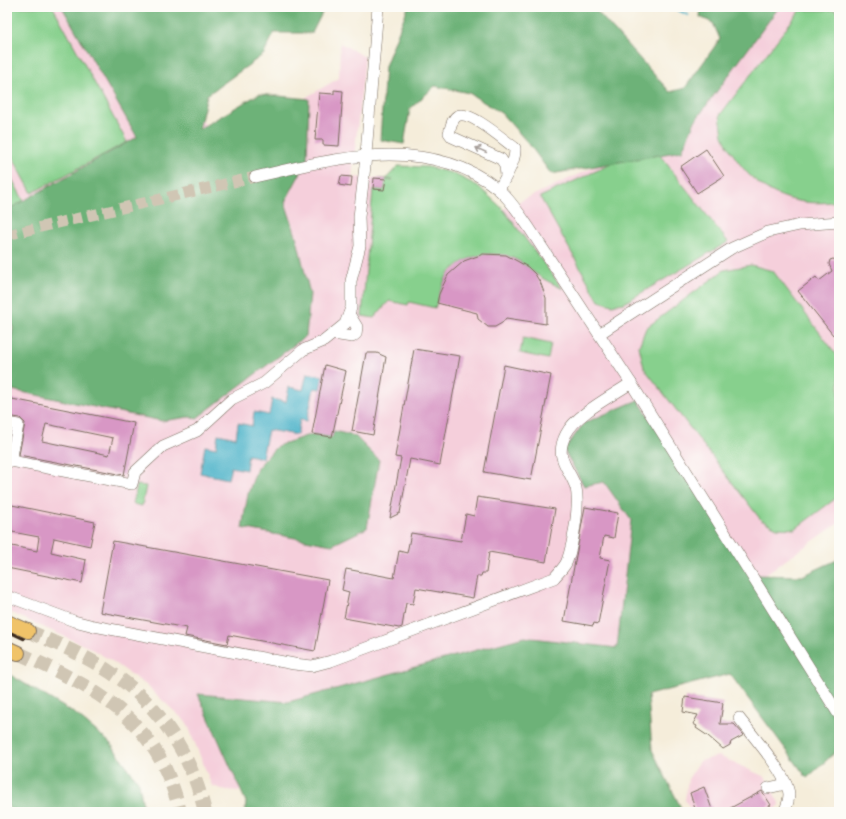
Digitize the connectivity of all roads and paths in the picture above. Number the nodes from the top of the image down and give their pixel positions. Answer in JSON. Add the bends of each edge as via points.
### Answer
{"nodes":[{"id":1,"x":378,"y":7,"type":"edge"},
{"id":2,"x":366,"y":156,"type":"junction"},
{"id":3,"x":506,"y":174,"type":"junction"},
{"id":4,"x":255,"y":177,"type":"tunnel mouth"},
{"id":5,"x":499,"y":190,"type":"junction"},
{"id":6,"x":839,"y":222,"type":"edge"},
{"id":7,"x":349,"y":314,"type":"junction"},
{"id":8,"x":333,"y":334,"type":"junction"},
{"id":9,"x":599,"y":334,"type":"junction"},
{"id":10,"x":631,"y":383,"type":"junction"},
{"id":11,"x":7,"y":423,"type":"edge"},
{"id":12,"x":9,"y":461,"type":"edge"},
{"id":13,"x":7,"y":596,"type":"edge"},
{"id":14,"x":7,"y":622,"type":"edge"},
{"id":15,"x":28,"y":631,"type":"tunnel mouth"},
{"id":16,"x":839,"y":715,"type":"edge"},
{"id":17,"x":739,"y":718,"type":"dead end"},
{"id":18,"x":786,"y":784,"type":"junction"},
{"id":19,"x":768,"y":788,"type":"dead end"},
{"id":20,"x":784,"y":812,"type":"edge"}],
"edges":[{"from":1,"to":2,"type":"street"},
{"from":2,"to":4,"type":"street","via":[[322,161]]},
{"from":2,"to":5,"type":"street","via":[[430,158],[443,161],[470,172]]},
{"from":2,"to":7,"type":"street","via":[[359,217],[360,246],[351,281]]},
{"from":3,"to":3,"type":"street","one_way":true,"via":[[506,165],[501,159],[452,137],[449,133],[457,116],[462,114],[472,118],[515,148],[516,156]]},
{"from":3,"to":5,"type":"street"},
{"from":5,"to":9,"type":"street","via":[[514,206]]},
{"from":6,"to":9,"type":"street","via":[[800,225],[768,232],[732,248]]},
{"from":7,"to":8,"type":"street","via":[[345,324]]},
{"from":7,"to":8,"type":"street","via":[[357,328],[356,334]]},
{"from":8,"to":12,"type":"street","via":[[303,350],[264,383],[232,399],[198,430],[163,446],[135,472],[132,484]]},
{"from":9,"to":10,"type":"street"},
{"from":10,"to":13,"type":"street","via":[[580,418],[566,434],[561,450],[564,466],[576,488],[578,507],[567,562],[554,578],[331,661],[312,666],[294,664],[101,628],[74,621]]},
{"from":10,"to":16,"type":"street"},
{"from":11,"to":12,"type":"street","via":[[18,426]]},
{"from":14,"to":15,"type":"main road"},
{"from":17,"to":18,"type":"street"},
{"from":18,"to":19,"type":"street"},
{"from":18,"to":20,"type":"street","via":[[788,803]]}]}
